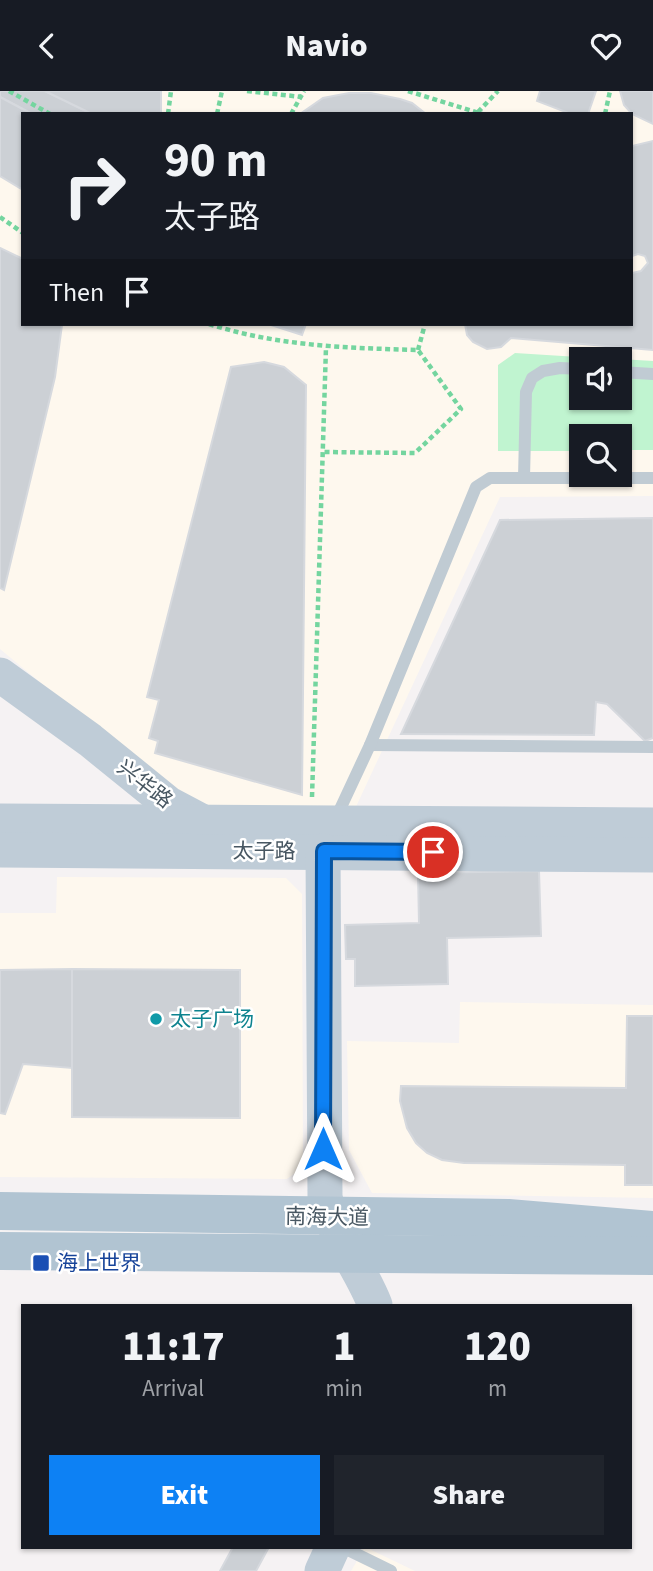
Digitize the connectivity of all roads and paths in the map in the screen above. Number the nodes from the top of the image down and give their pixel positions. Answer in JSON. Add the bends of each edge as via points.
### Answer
{"nodes":[{"id":1,"x":9,"y":91,"type":"edge"},
{"id":2,"x":171,"y":91,"type":"edge"},
{"id":3,"x":222,"y":91,"type":"edge"},
{"id":4,"x":247,"y":91,"type":"edge"},
{"id":5,"x":408,"y":91,"type":"edge"},
{"id":6,"x":498,"y":91,"type":"edge"},
{"id":7,"x":610,"y":91,"type":"edge"},
{"id":8,"x":303,"y":94,"type":"edge"},
{"id":9,"x":455,"y":105,"type":"junction"},
{"id":10,"x":46,"y":112,"type":"edge"},
{"id":11,"x":168,"y":112,"type":"edge"},
{"id":12,"x":217,"y":112,"type":"edge"},
{"id":13,"x":292,"y":112,"type":"edge"},
{"id":14,"x":452,"y":112,"type":"edge"},
{"id":15,"x":477,"y":112,"type":"edge"},
{"id":16,"x":481,"y":112,"type":"edge"},
{"id":17,"x":605,"y":112,"type":"edge"},
{"id":18,"x":0,"y":217,"type":"edge"},
{"id":19,"x":21,"y":232,"type":"edge"},
{"id":20,"x":215,"y":326,"type":"edge"},
{"id":21,"x":424,"y":326,"type":"edge"},
{"id":22,"x":326,"y":347,"type":"junction"},
{"id":23,"x":418,"y":350,"type":"junction"},
{"id":24,"x":569,"y":368,"type":"edge"},
{"id":25,"x":632,"y":373,"type":"edge"},
{"id":26,"x":653,"y":374,"type":"edge"},
{"id":27,"x":324,"y":452,"type":"junction"},
{"id":28,"x":524,"y":478,"type":"junction"},
{"id":29,"x":653,"y":478,"type":"edge"},
{"id":30,"x":0,"y":675,"type":"edge"},
{"id":31,"x":90,"y":740,"type":"junction"},
{"id":32,"x":370,"y":745,"type":"junction"},
{"id":33,"x":653,"y":747,"type":"edge"},
{"id":34,"x":0,"y":821,"type":"edge"},
{"id":35,"x":105,"y":822,"type":"junction"},
{"id":36,"x":203,"y":822,"type":"junction"},
{"id":37,"x":323,"y":824,"type":"junction"},
{"id":38,"x":653,"y":825,"type":"edge"},
{"id":39,"x":0,"y":850,"type":"edge"},
{"id":40,"x":653,"y":855,"type":"edge"},
{"id":41,"x":0,"y":1211,"type":"edge"},
{"id":42,"x":329,"y":1217,"type":"junction"},
{"id":43,"x":653,"y":1230,"type":"edge"},
{"id":44,"x":0,"y":1251,"type":"edge"},
{"id":45,"x":351,"y":1255,"type":"junction"},
{"id":46,"x":653,"y":1256,"type":"edge"},
{"id":47,"x":375,"y":1304,"type":"edge"},
{"id":48,"x":332,"y":1549,"type":"edge"},
{"id":49,"x":346,"y":1549,"type":"edge"},
{"id":50,"x":322,"y":1571,"type":"edge"},
{"id":51,"x":391,"y":1571,"type":"edge"}],
"edges":[{"from":1,"to":10,"type":"path"},
{"from":2,"to":11,"type":"path"},
{"from":3,"to":12,"type":"path"},
{"from":4,"to":8,"type":"path"},
{"from":5,"to":9,"type":"path"},
{"from":6,"to":16,"type":"path"},
{"from":7,"to":17,"type":"path"},
{"from":8,"to":13,"type":"path"},
{"from":9,"to":14,"type":"path"},
{"from":9,"to":15,"type":"path"},
{"from":18,"to":19,"type":"path"},
{"from":20,"to":22,"type":"path"},
{"from":21,"to":23,"type":"path"},
{"from":22,"to":23,"type":"path"},
{"from":22,"to":27,"type":"path"},
{"from":23,"to":27,"type":"path","via":[[461,409],[415,453]]},
{"from":24,"to":28,"type":"lane","via":[[542,371],[532,378],[526,392]]},
{"from":25,"to":26,"type":"lane"},
{"from":27,"to":37,"type":"path"},
{"from":28,"to":29,"type":"lane"},
{"from":28,"to":32,"type":"lane","via":[[490,478],[476,487]]},
{"from":30,"to":31,"type":"main road","name":"兴华路"},
{"from":31,"to":35,"type":"main road","name":"兴华路","via":[[116,796],[115,813]]},
{"from":31,"to":36,"type":"main road","name":"兴华路","via":[[169,804]]},
{"from":32,"to":33,"type":"lane"},
{"from":32,"to":37,"type":"lane"},
{"from":34,"to":35,"type":"main road","name":"太子路"},
{"from":35,"to":36,"type":"main road","name":"太子路"},
{"from":36,"to":37,"type":"main road","name":"太子路"},
{"from":37,"to":38,"type":"main road","name":"太子路"},
{"from":37,"to":39,"type":"main road","name":"太子路"},
{"from":37,"to":40,"type":"main road","name":"太子路"},
{"from":37,"to":42,"type":"main road","via":[[323,1176]]},
{"from":41,"to":42,"type":"main road","name":"南海大道"},
{"from":42,"to":43,"type":"main road","name":"南海大道","via":[[508,1218]]},
{"from":42,"to":45,"type":"main road"},
{"from":44,"to":45,"type":"main road","name":"南海大道"},
{"from":45,"to":46,"type":"main road","name":"南海大道"},
{"from":45,"to":47,"type":"main road"},
{"from":48,"to":50,"type":"main road"},
{"from":49,"to":51,"type":"lane"}]}
